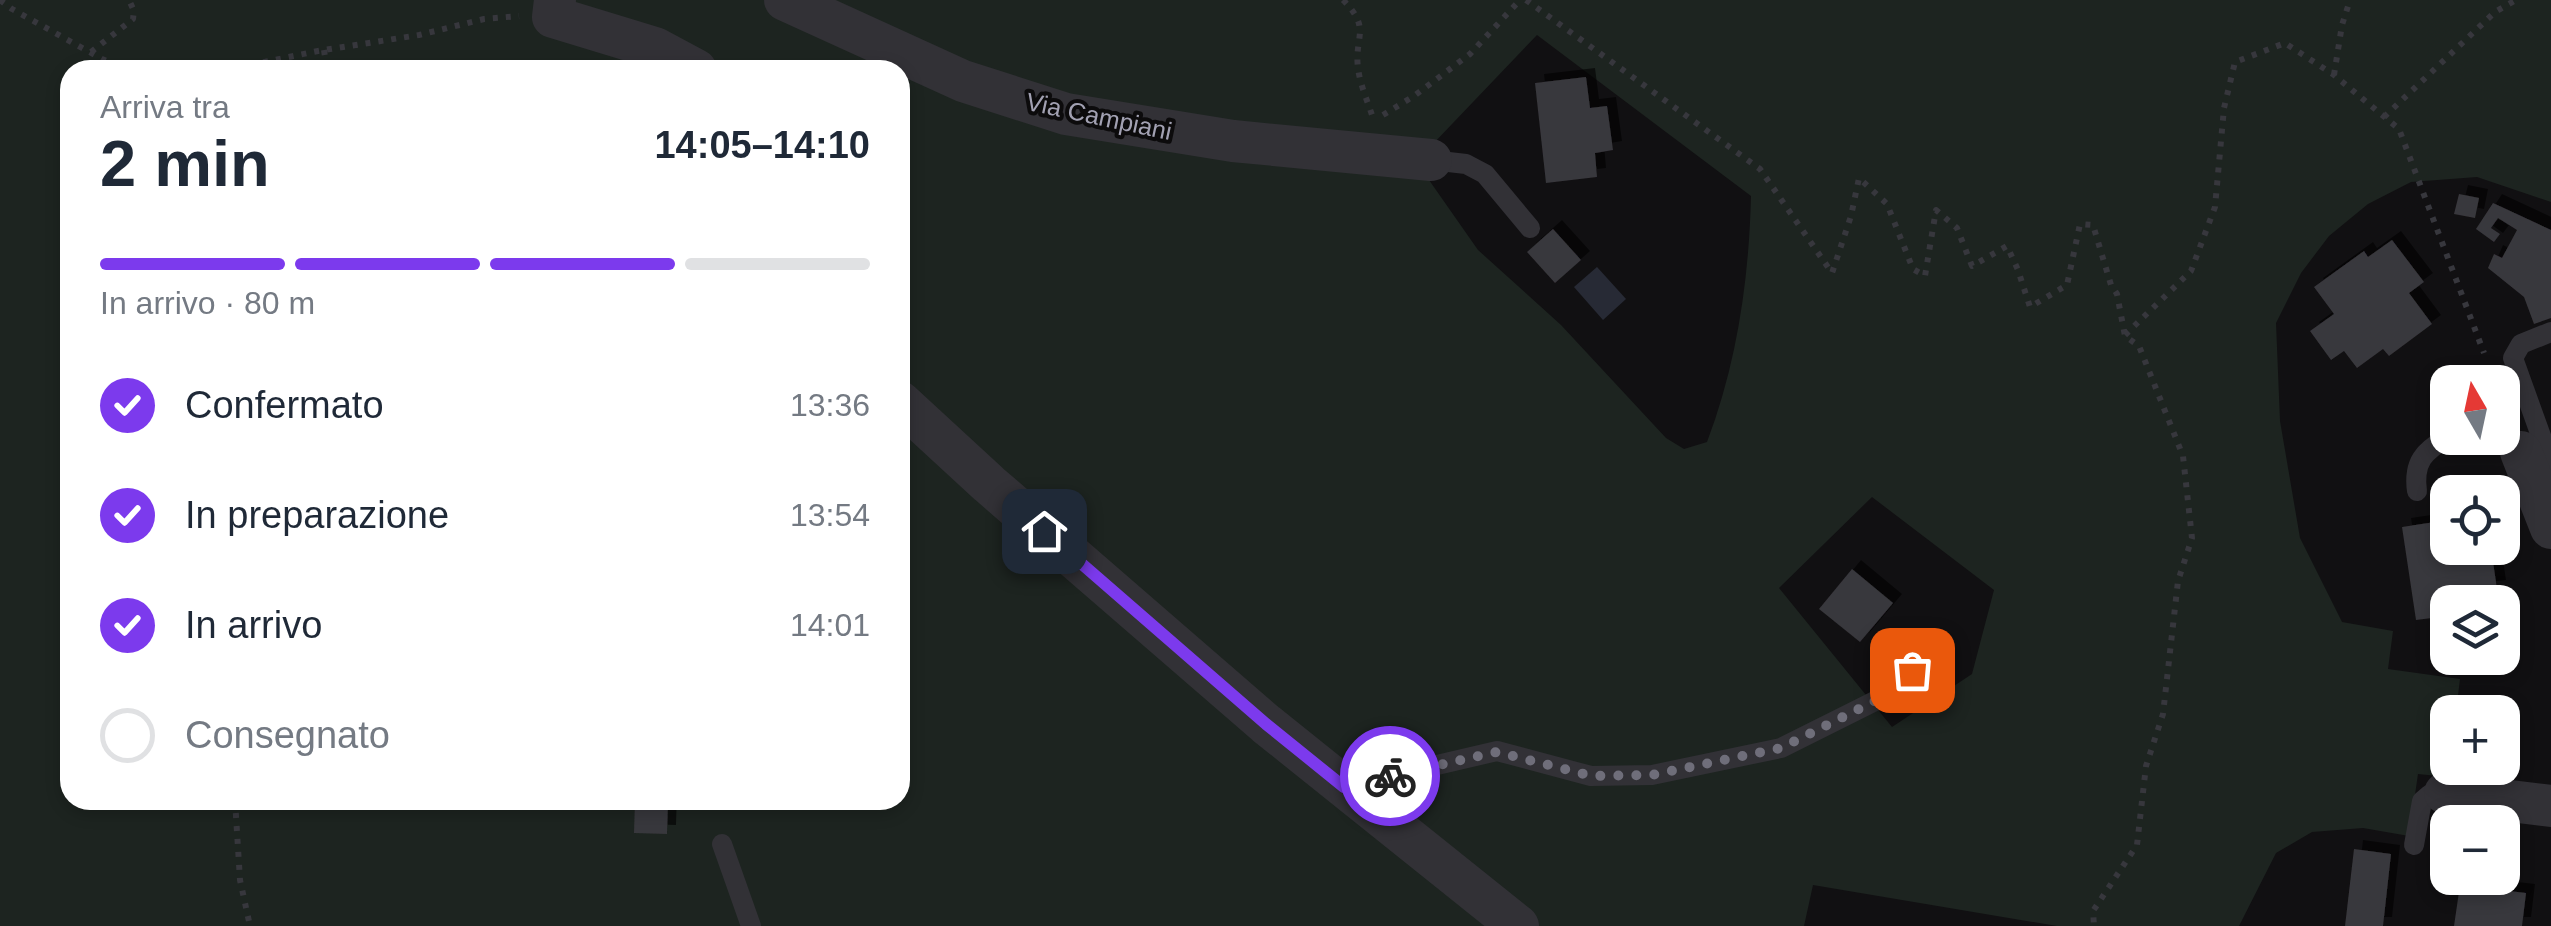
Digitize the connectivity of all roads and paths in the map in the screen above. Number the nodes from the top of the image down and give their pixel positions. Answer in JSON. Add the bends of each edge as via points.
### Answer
{"nodes":[{"id":1,"x":0,"y":0,"type":"edge"},
{"id":2,"x":128,"y":0,"type":"edge"},
{"id":3,"x":785,"y":0,"type":"edge"},
{"id":4,"x":1344,"y":0,"type":"edge"},
{"id":5,"x":1523,"y":0,"type":"edge"},
{"id":6,"x":2350,"y":0,"type":"edge"},
{"id":7,"x":2516,"y":0,"type":"edge"},
{"id":8,"x":554,"y":9,"type":"edge"},
{"id":9,"x":324,"y":50,"type":"junction"},
{"id":10,"x":91,"y":52,"type":"junction"},
{"id":11,"x":108,"y":60,"type":"edge"},
{"id":12,"x":274,"y":60,"type":"edge"},
{"id":13,"x":325,"y":60,"type":"edge"},
{"id":14,"x":678,"y":60,"type":"edge"},
{"id":15,"x":2334,"y":75,"type":"junction"},
{"id":16,"x":2384,"y":117,"type":"junction"},
{"id":17,"x":1431,"y":160,"type":"joint"},
{"id":18,"x":1530,"y":228,"type":"dead end"},
{"id":19,"x":2551,"y":332,"type":"edge"},
{"id":20,"x":2124,"y":336,"type":"junction"},
{"id":21,"x":2488,"y":364,"type":"dead end"},
{"id":22,"x":910,"y":411,"type":"edge"},
{"id":23,"x":2430,"y":448,"type":"edge"},
{"id":24,"x":2524,"y":451,"type":"edge"},
{"id":25,"x":2417,"y":491,"type":"dead end"},
{"id":26,"x":2551,"y":528,"type":"edge"},
{"id":27,"x":1931,"y":647,"type":"dead end"},
{"id":28,"x":1344,"y":787,"type":"junction"},
{"id":29,"x":2445,"y":793,"type":"joint"},
{"id":30,"x":2551,"y":806,"type":"edge"},
{"id":31,"x":236,"y":810,"type":"edge"},
{"id":32,"x":722,"y":844,"type":"dead end"},
{"id":33,"x":2414,"y":846,"type":"dead end"},
{"id":34,"x":250,"y":926,"type":"edge"},
{"id":35,"x":751,"y":926,"type":"edge"},
{"id":36,"x":1518,"y":926,"type":"edge"},
{"id":37,"x":2094,"y":926,"type":"edge"}],
"edges":[{"from":1,"to":10,"type":"path"},
{"from":2,"to":10,"type":"path","via":[[133,19]]},
{"from":3,"to":17,"type":"street","name":"Via Campiani","via":[[962,81],[1066,114],[1232,141]]},
{"from":4,"to":5,"type":"path","via":[[1361,28],[1358,66],[1373,120],[1470,54]]},
{"from":5,"to":20,"type":"path","via":[[1760,170],[1832,273],[1859,178],[1887,204],[1913,268],[1926,276],[1936,210],[1957,228],[1972,266],[2006,246],[2030,307],[2067,285],[2080,224],[2092,225],[2118,294]]},
{"from":6,"to":15,"type":"path"},
{"from":7,"to":16,"type":"path"},
{"from":8,"to":9,"type":"path"},
{"from":8,"to":14,"type":"street"},
{"from":9,"to":12,"type":"path"},
{"from":9,"to":13,"type":"path"},
{"from":10,"to":11,"type":"path"},
{"from":15,"to":16,"type":"path"},
{"from":15,"to":20,"type":"path","via":[[2285,43],[2235,62],[2215,207],[2191,271]]},
{"from":16,"to":21,"type":"path","via":[[2398,129]]},
{"from":17,"to":18,"type":"lane","via":[[1485,174]]},
{"from":19,"to":24,"type":"lane","via":[[2521,344],[2513,358]]},
{"from":20,"to":37,"type":"path","via":[[2139,346],[2183,456],[2192,538],[2178,581],[2163,714],[2146,766],[2137,845],[2094,911]]},
{"from":22,"to":28,"type":"street"},
{"from":23,"to":25,"type":"lane","via":[[2415,475]]},
{"from":24,"to":26,"type":"street"},
{"from":27,"to":28,"type":"lane","via":[[1893,692],[1781,748],[1652,775],[1592,776],[1497,752]]},
{"from":28,"to":36,"type":"street"},
{"from":29,"to":30,"type":"street"},
{"from":29,"to":33,"type":"lane","via":[[2422,801]]},
{"from":31,"to":34,"type":"path"},
{"from":32,"to":35,"type":"lane"}]}
